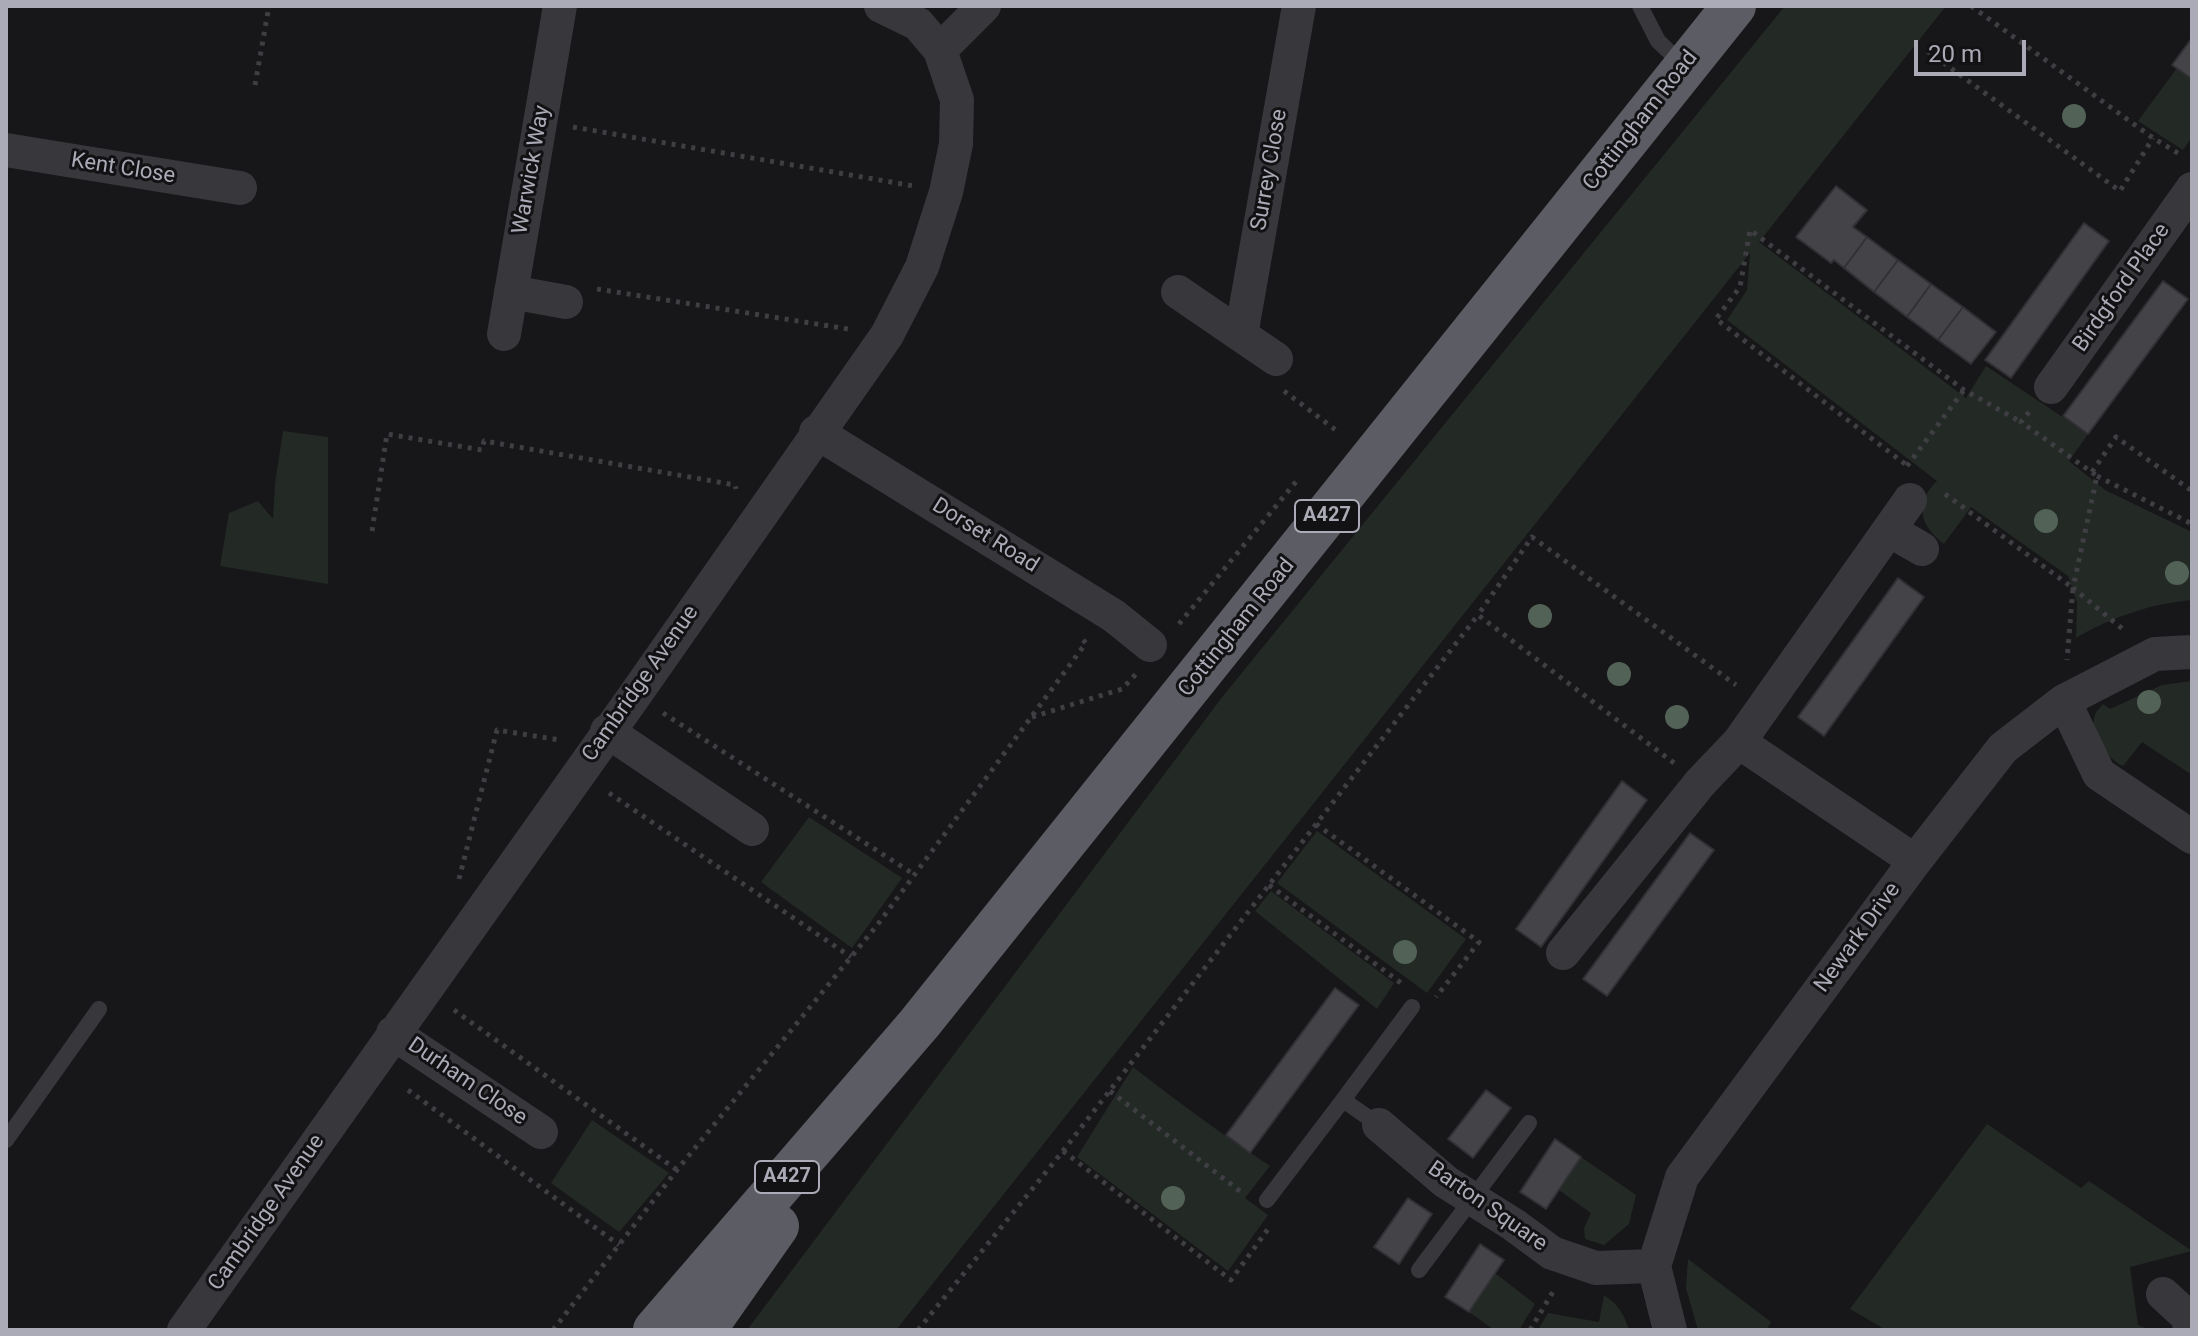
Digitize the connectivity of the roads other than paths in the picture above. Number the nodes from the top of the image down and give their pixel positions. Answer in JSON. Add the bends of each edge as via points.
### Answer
{"nodes":[{"id":1,"x":560,"y":6,"type":"edge"},
{"id":2,"x":881,"y":6,"type":"edge"},
{"id":3,"x":984,"y":6,"type":"edge"},
{"id":4,"x":1299,"y":6,"type":"edge"},
{"id":5,"x":1640,"y":6,"type":"edge"},
{"id":6,"x":1734,"y":6,"type":"edge"},
{"id":7,"x":940,"y":50,"type":"junction"},
{"id":8,"x":1684,"y":66,"type":"junction"},
{"id":9,"x":6,"y":150,"type":"edge"},
{"id":10,"x":240,"y":188,"type":"dead end"},
{"id":11,"x":2192,"y":189,"type":"edge"},
{"id":12,"x":511,"y":292,"type":"junction"},
{"id":13,"x":1178,"y":292,"type":"dead end"},
{"id":14,"x":566,"y":302,"type":"road end"},
{"id":15,"x":504,"y":334,"type":"dead end"},
{"id":16,"x":1241,"y":335,"type":"junction"},
{"id":17,"x":1276,"y":359,"type":"road end"},
{"id":18,"x":2051,"y":387,"type":"road end"},
{"id":19,"x":816,"y":432,"type":"junction"},
{"id":20,"x":1918,"y":490,"type":"road end"},
{"id":21,"x":1889,"y":530,"type":"junction"},
{"id":22,"x":1922,"y":549,"type":"dead end"},
{"id":23,"x":2192,"y":652,"type":"edge"},
{"id":24,"x":1145,"y":657,"type":"road end"},
{"id":25,"x":2064,"y":701,"type":"junction"},
{"id":26,"x":1739,"y":742,"type":"junction"},
{"id":27,"x":594,"y":750,"type":"junction"},
{"id":28,"x":752,"y":829,"type":"dead end"},
{"id":29,"x":2192,"y":837,"type":"edge"},
{"id":30,"x":1915,"y":861,"type":"junction"},
{"id":31,"x":1563,"y":953,"type":"dead end"},
{"id":32,"x":1412,"y":1007,"type":"dead end"},
{"id":33,"x":99,"y":1009,"type":"dead end"},
{"id":34,"x":919,"y":1024,"type":"junction"},
{"id":35,"x":393,"y":1033,"type":"junction"},
{"id":36,"x":1343,"y":1100,"type":"junction"},
{"id":37,"x":1529,"y":1123,"type":"dead end"},
{"id":38,"x":1379,"y":1125,"type":"joint"},
{"id":39,"x":541,"y":1132,"type":"dead end"},
{"id":40,"x":6,"y":1140,"type":"edge"},
{"id":41,"x":1472,"y":1198,"type":"junction"},
{"id":42,"x":1264,"y":1204,"type":"road end"},
{"id":43,"x":1654,"y":1266,"type":"junction"},
{"id":44,"x":1419,"y":1270,"type":"dead end"},
{"id":45,"x":2163,"y":1294,"type":"dead end"},
{"id":46,"x":189,"y":1329,"type":"edge"},
{"id":47,"x":655,"y":1330,"type":"edge"},
{"id":48,"x":704,"y":1330,"type":"edge"},
{"id":49,"x":1670,"y":1330,"type":"edge"},
{"id":50,"x":2190,"y":1330,"type":"edge"}],
"edges":[{"from":1,"to":12,"type":"street","name":"Warwick Way"},
{"from":2,"to":7,"type":"street","via":[[918,24]]},
{"from":3,"to":7,"type":"street"},
{"from":4,"to":16,"type":"street","name":"Surrey Close"},
{"from":5,"to":8,"type":"lane","via":[[1658,41]]},
{"from":6,"to":8,"type":"highway","name":"Cottingham Road","number":"A427"},
{"from":7,"to":19,"type":"street","name":"Cambridge Avenue","via":[[957,100],[956,144],[922,267],[887,335]]},
{"from":8,"to":34,"type":"highway","name":"Cottingham Road","number":"A427"},
{"from":9,"to":10,"type":"street","name":"Kent Close"},
{"from":11,"to":18,"type":"street","name":"Birdgford Place"},
{"from":12,"to":14,"type":"street"},
{"from":12,"to":15,"type":"street","name":"Warwick Way"},
{"from":13,"to":16,"type":"street"},
{"from":16,"to":17,"type":"street"},
{"from":19,"to":24,"type":"street","name":"Dorset Road","via":[[1114,616]]},
{"from":19,"to":27,"type":"street","name":"Cambridge Avenue"},
{"from":20,"to":21,"type":"street"},
{"from":21,"to":22,"type":"street"},
{"from":21,"to":26,"type":"street"},
{"from":23,"to":25,"type":"street","name":"Newark Drive","via":[[2155,654]]},
{"from":25,"to":29,"type":"street","via":[[2099,774]]},
{"from":25,"to":30,"type":"street","name":"Newark Drive","via":[[2003,748]]},
{"from":26,"to":30,"type":"street"},
{"from":26,"to":31,"type":"street"},
{"from":27,"to":28,"type":"street"},
{"from":27,"to":35,"type":"street","name":"Cambridge Avenue"},
{"from":30,"to":43,"type":"street","name":"Newark Drive","via":[[1682,1177]]},
{"from":32,"to":36,"type":"lane"},
{"from":33,"to":40,"type":"lane"},
{"from":34,"to":47,"type":"highway","name":"Cottingham Road","number":"A427"},
{"from":34,"to":48,"type":"highway","name":"Cottingham Road","number":"A427"},
{"from":35,"to":39,"type":"street","name":"Durham Close"},
{"from":35,"to":46,"type":"street","name":"Cambridge Avenue"},
{"from":36,"to":38,"type":"lane"},
{"from":36,"to":42,"type":"lane"},
{"from":37,"to":41,"type":"lane"},
{"from":38,"to":41,"type":"street","name":"Barton Square"},
{"from":41,"to":43,"type":"street","name":"Barton Square","via":[[1552,1253],[1596,1268]]},
{"from":41,"to":44,"type":"lane"},
{"from":43,"to":49,"type":"street"},
{"from":45,"to":50,"type":"street","via":[[2188,1317]]}]}
